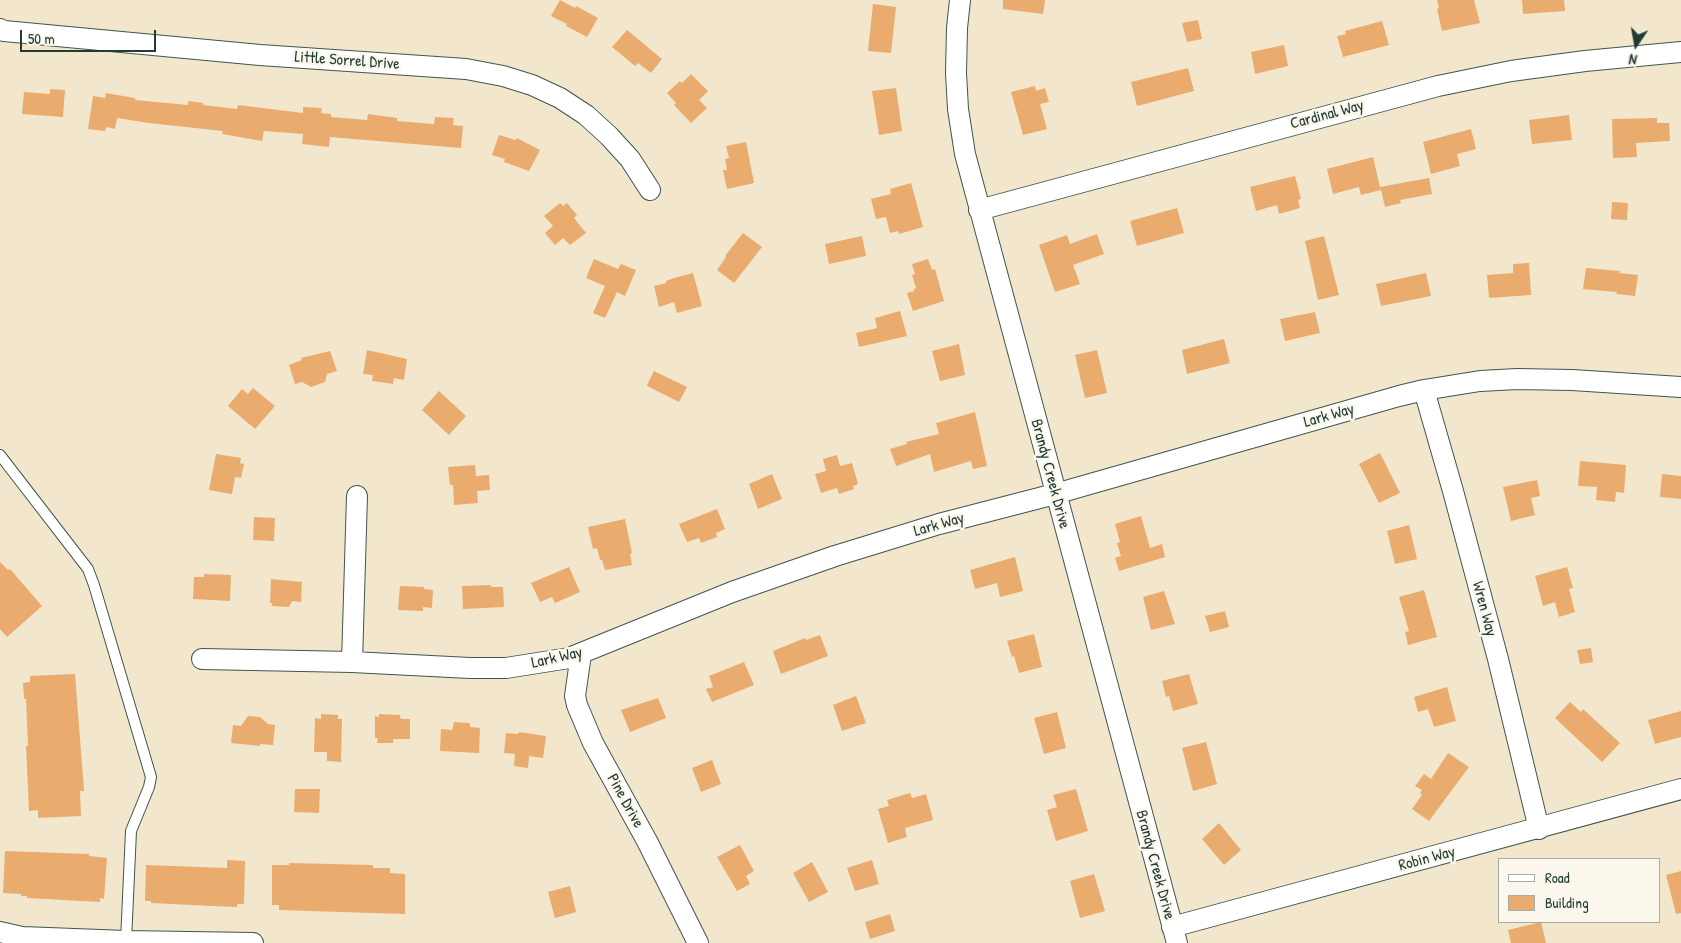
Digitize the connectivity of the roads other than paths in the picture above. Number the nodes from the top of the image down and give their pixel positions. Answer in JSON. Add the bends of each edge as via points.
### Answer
{"nodes":[{"id":1,"x":960,"y":0,"type":"edge"},
{"id":2,"x":0,"y":29,"type":"edge"},
{"id":3,"x":1681,"y":52,"type":"edge"},
{"id":4,"x":650,"y":190,"type":"dead end"},
{"id":5,"x":979,"y":210,"type":"junction"},
{"id":6,"x":1681,"y":387,"type":"edge"},
{"id":7,"x":1424,"y":390,"type":"junction"},
{"id":8,"x":0,"y":454,"type":"edge"},
{"id":9,"x":1056,"y":494,"type":"junction"},
{"id":10,"x":357,"y":496,"type":"dead end"},
{"id":11,"x":582,"y":654,"type":"junction"},
{"id":12,"x":202,"y":659,"type":"dead end"},
{"id":13,"x":352,"y":662,"type":"junction"},
{"id":14,"x":1681,"y":789,"type":"edge"},
{"id":15,"x":1539,"y":828,"type":"junction"},
{"id":16,"x":0,"y":932,"type":"edge"},
{"id":17,"x":1174,"y":935,"type":"edge"},
{"id":18,"x":126,"y":941,"type":"junction"},
{"id":19,"x":231,"y":943,"type":"edge"},
{"id":20,"x":252,"y":943,"type":"edge"},
{"id":21,"x":698,"y":943,"type":"edge"}],
"edges":[{"from":1,"to":5,"type":"street","name":"Brandy Creek Drive","via":[[956,28],[958,109],[964,154]]},
{"from":2,"to":4,"type":"street","name":"Little Sorrel Drive","via":[[260,55],[466,69],[503,76],[560,98],[586,115],[625,153]]},
{"from":3,"to":5,"type":"street","name":"Cardinal Way","via":[[1539,67],[1438,86]]},
{"from":5,"to":9,"type":"street","name":"Brandy Creek Drive"},
{"from":6,"to":7,"type":"street","name":"Lark Way","via":[[1517,379]]},
{"from":7,"to":9,"type":"street","name":"Lark Way"},
{"from":7,"to":15,"type":"street","name":"Wren Way","via":[[1498,659]]},
{"from":8,"to":18,"type":"lane","via":[[88,570],[152,777],[131,831]]},
{"from":9,"to":11,"type":"street","name":"Lark Way","via":[[939,524],[835,556],[732,592]]},
{"from":9,"to":17,"type":"street","name":"Brandy Creek Drive"},
{"from":10,"to":13,"type":"street"},
{"from":11,"to":13,"type":"street","name":"Lark Way","via":[[506,668]]},
{"from":11,"to":21,"type":"street","name":"Pine Drive","via":[[576,705]]},
{"from":12,"to":13,"type":"street","name":"Lark Way"},
{"from":14,"to":15,"type":"street","name":"Robin Way"},
{"from":15,"to":17,"type":"street","name":"Robin Way"},
{"from":16,"to":18,"type":"street","via":[[22,937]]},
{"from":18,"to":19,"type":"street"},
{"from":19,"to":20,"type":"street"}]}
